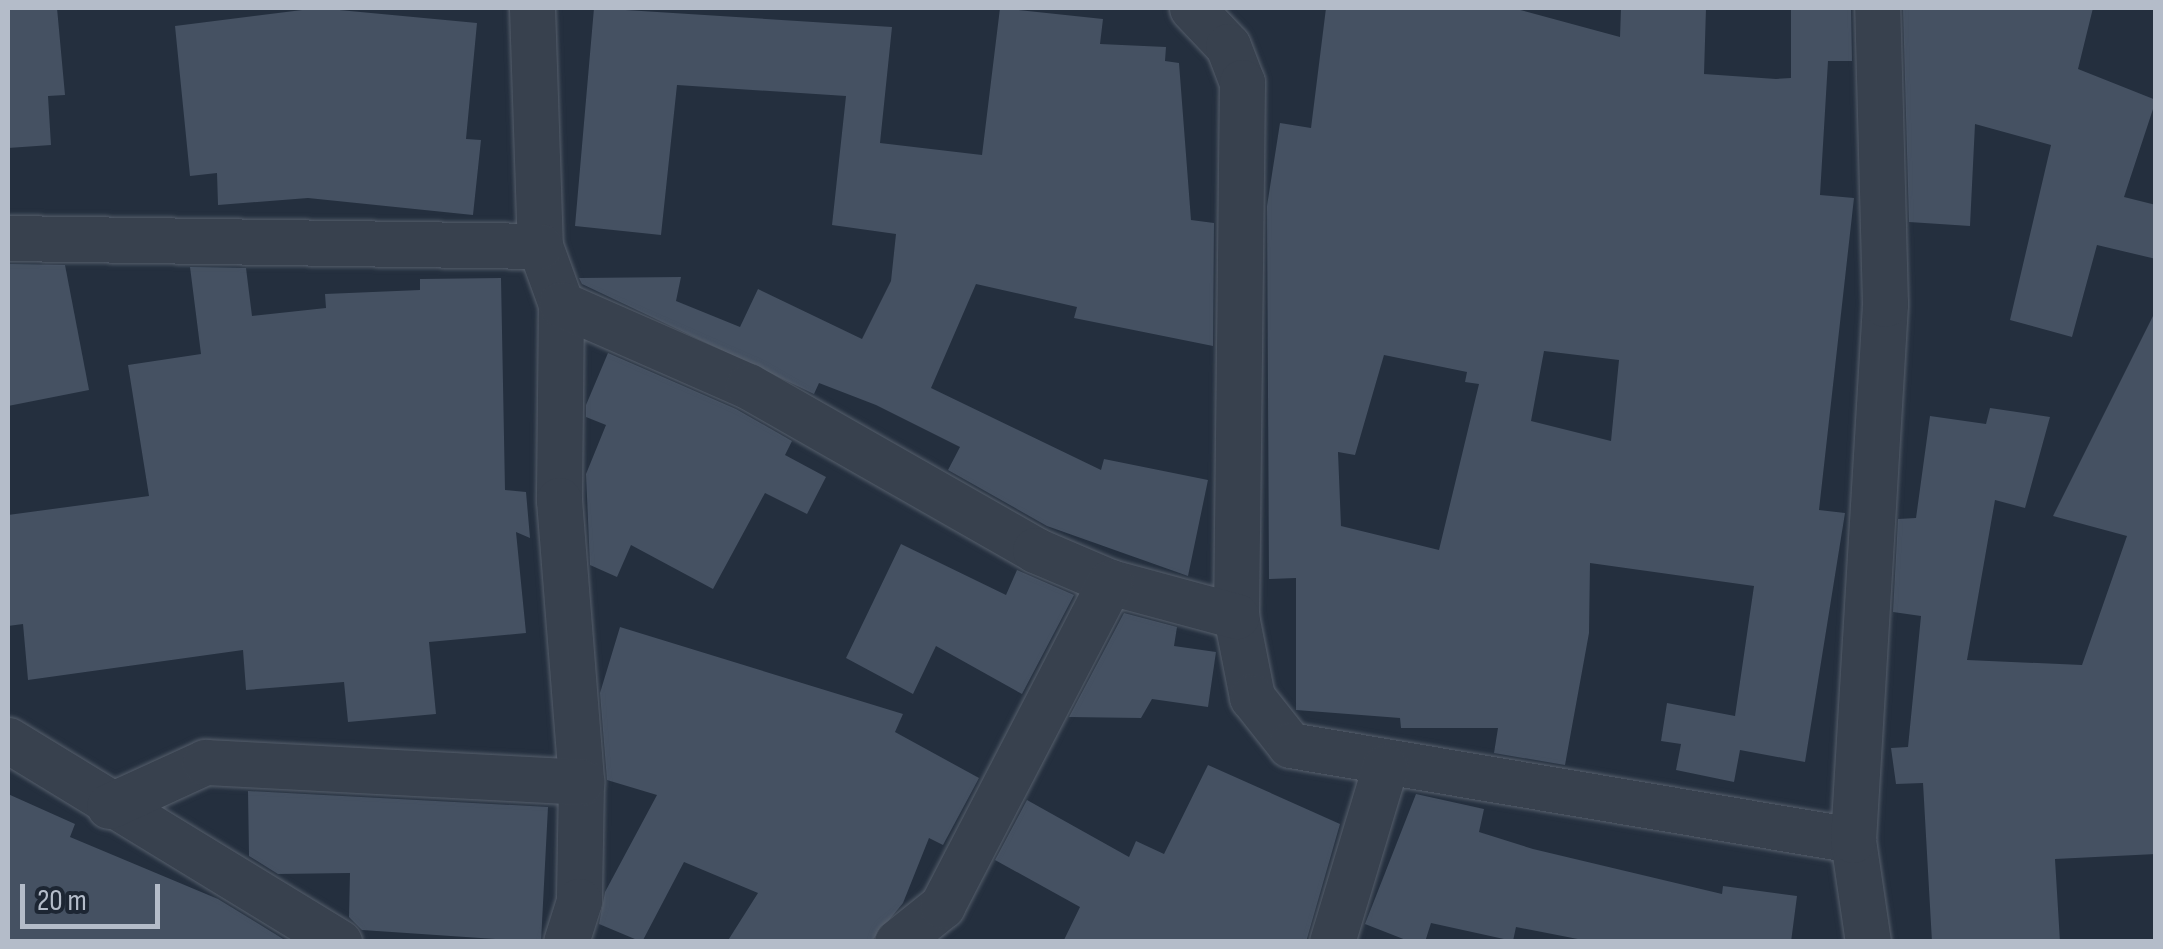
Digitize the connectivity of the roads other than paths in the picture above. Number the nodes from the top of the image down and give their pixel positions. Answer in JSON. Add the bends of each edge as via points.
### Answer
{"nodes":[{"id":1,"x":532,"y":8,"type":"edge"},
{"id":2,"x":1192,"y":8,"type":"edge"},
{"id":3,"x":1877,"y":8,"type":"edge"},
{"id":4,"x":8,"y":238,"type":"edge"},
{"id":5,"x":540,"y":246,"type":"junction"},
{"id":6,"x":561,"y":304,"type":"junction"},
{"id":7,"x":1110,"y":582,"type":"junction"},
{"id":8,"x":1236,"y":616,"type":"junction"},
{"id":9,"x":8,"y":740,"type":"edge"},
{"id":10,"x":1386,"y":767,"type":"junction"},
{"id":11,"x":581,"y":782,"type":"junction"},
{"id":12,"x":109,"y":806,"type":"junction"},
{"id":13,"x":1852,"y":840,"type":"junction"},
{"id":14,"x":339,"y":942,"type":"edge"},
{"id":15,"x":566,"y":942,"type":"edge"},
{"id":16,"x":897,"y":942,"type":"edge"},
{"id":17,"x":1332,"y":942,"type":"edge"},
{"id":18,"x":1868,"y":942,"type":"edge"}],
"edges":[{"from":1,"to":5,"type":"street"},
{"from":2,"to":8,"type":"street","via":[[1228,46],[1242,82]]},
{"from":3,"to":13,"type":"street","via":[[1885,304]]},
{"from":4,"to":5,"type":"street"},
{"from":5,"to":6,"type":"street"},
{"from":6,"to":7,"type":"street","via":[[748,386],[1036,550]]},
{"from":6,"to":11,"type":"street","via":[[558,500]]},
{"from":7,"to":8,"type":"street"},
{"from":7,"to":16,"type":"street","via":[[942,906]]},
{"from":8,"to":10,"type":"street","via":[[1252,697],[1290,745]]},
{"from":9,"to":12,"type":"street"},
{"from":10,"to":13,"type":"street"},
{"from":10,"to":17,"type":"street"},
{"from":11,"to":12,"type":"street","via":[[206,762]]},
{"from":11,"to":15,"type":"street","via":[[579,901]]},
{"from":12,"to":14,"type":"street"},
{"from":13,"to":18,"type":"street"}]}
